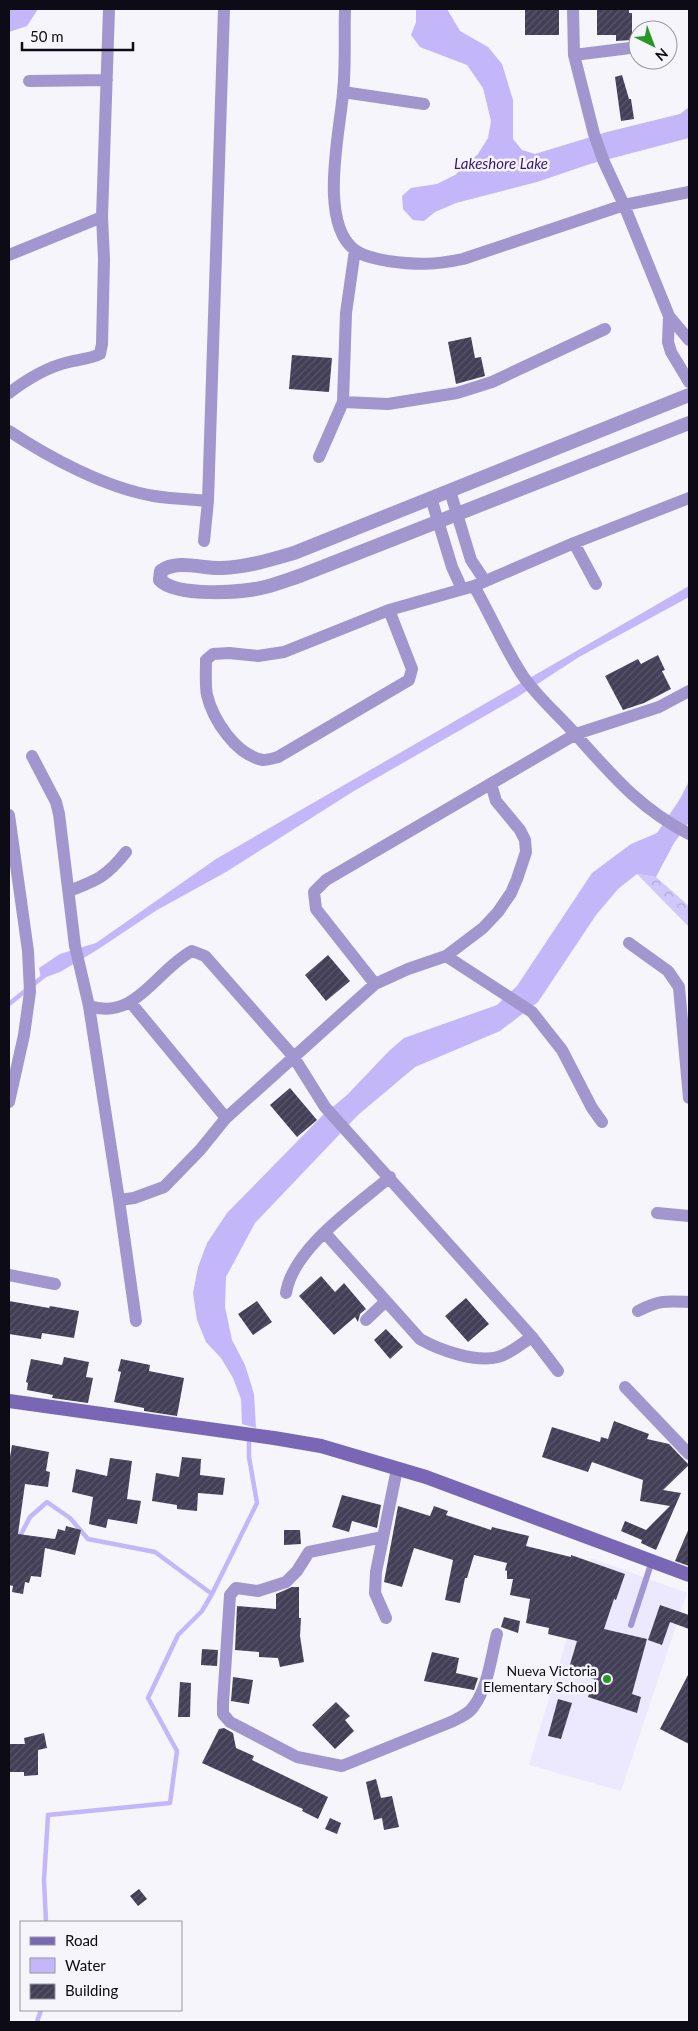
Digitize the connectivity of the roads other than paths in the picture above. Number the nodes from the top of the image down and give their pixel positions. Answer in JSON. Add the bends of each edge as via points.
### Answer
{"nodes":[{"id":1,"x":109,"y":9,"type":"edge"},
{"id":2,"x":224,"y":9,"type":"edge"},
{"id":3,"x":345,"y":9,"type":"edge"},
{"id":4,"x":573,"y":9,"type":"edge"},
{"id":5,"x":628,"y":48,"type":"edge"},
{"id":6,"x":574,"y":55,"type":"junction"},
{"id":7,"x":107,"y":80,"type":"junction"},
{"id":8,"x":29,"y":81,"type":"dead end"},
{"id":9,"x":343,"y":92,"type":"junction"},
{"id":10,"x":424,"y":104,"type":"dead end"},
{"id":11,"x":689,"y":192,"type":"edge"},
{"id":12,"x":624,"y":205,"type":"junction"},
{"id":13,"x":102,"y":217,"type":"junction"},
{"id":14,"x":355,"y":250,"type":"junction"},
{"id":15,"x":9,"y":255,"type":"edge"},
{"id":16,"x":669,"y":316,"type":"junction"},
{"id":17,"x":605,"y":328,"type":"dead end"},
{"id":18,"x":689,"y":340,"type":"edge"},
{"id":19,"x":689,"y":382,"type":"edge"},
{"id":20,"x":9,"y":393,"type":"edge"},
{"id":21,"x":689,"y":396,"type":"edge"},
{"id":22,"x":343,"y":402,"type":"junction"},
{"id":23,"x":689,"y":423,"type":"edge"},
{"id":24,"x":9,"y":432,"type":"edge"},
{"id":25,"x":318,"y":457,"type":"dead end"},
{"id":26,"x":450,"y":491,"type":"junction"},
{"id":27,"x":431,"y":498,"type":"junction"},
{"id":28,"x":689,"y":498,"type":"edge"},
{"id":29,"x":208,"y":501,"type":"junction"},
{"id":30,"x":456,"y":514,"type":"junction"},
{"id":31,"x":438,"y":522,"type":"junction"},
{"id":32,"x":204,"y":541,"type":"dead end"},
{"id":33,"x":574,"y":543,"type":"junction"},
{"id":34,"x":596,"y":584,"type":"dead end"},
{"id":35,"x":474,"y":585,"type":"junction"},
{"id":36,"x":389,"y":610,"type":"junction"},
{"id":37,"x":689,"y":691,"type":"edge"},
{"id":38,"x":576,"y":734,"type":"junction"},
{"id":39,"x":32,"y":756,"type":"dead end"},
{"id":40,"x":491,"y":784,"type":"junction"},
{"id":41,"x":9,"y":815,"type":"edge"},
{"id":42,"x":689,"y":834,"type":"edge"},
{"id":43,"x":126,"y":852,"type":"dead end"},
{"id":44,"x":69,"y":891,"type":"junction"},
{"id":45,"x":629,"y":943,"type":"dead end"},
{"id":46,"x":446,"y":956,"type":"junction"},
{"id":47,"x":374,"y":984,"type":"junction"},
{"id":48,"x":131,"y":1003,"type":"junction"},
{"id":49,"x":89,"y":1006,"type":"junction"},
{"id":50,"x":293,"y":1056,"type":"junction"},
{"id":51,"x":689,"y":1098,"type":"edge"},
{"id":52,"x":9,"y":1102,"type":"edge"},
{"id":53,"x":226,"y":1118,"type":"junction"},
{"id":54,"x":602,"y":1122,"type":"dead end"},
{"id":55,"x":390,"y":1177,"type":"junction"},
{"id":56,"x":119,"y":1200,"type":"junction"},
{"id":57,"x":657,"y":1213,"type":"dead end"},
{"id":58,"x":689,"y":1216,"type":"edge"},
{"id":59,"x":325,"y":1233,"type":"junction"},
{"id":60,"x":9,"y":1275,"type":"edge"},
{"id":61,"x":55,"y":1284,"type":"dead end"},
{"id":62,"x":286,"y":1294,"type":"dead end"},
{"id":63,"x":386,"y":1301,"type":"junction"},
{"id":64,"x":689,"y":1302,"type":"edge"},
{"id":65,"x":638,"y":1311,"type":"dead end"},
{"id":66,"x":366,"y":1320,"type":"dead end"},
{"id":67,"x":136,"y":1321,"type":"dead end"},
{"id":68,"x":532,"y":1337,"type":"junction"},
{"id":69,"x":558,"y":1371,"type":"dead end"},
{"id":70,"x":625,"y":1387,"type":"dead end"},
{"id":71,"x":9,"y":1401,"type":"edge"},
{"id":72,"x":689,"y":1454,"type":"edge"},
{"id":73,"x":397,"y":1469,"type":"junction"},
{"id":74,"x":383,"y":1537,"type":"junction"},
{"id":75,"x":652,"y":1561,"type":"junction"},
{"id":76,"x":689,"y":1575,"type":"edge"},
{"id":77,"x":386,"y":1618,"type":"dead end"},
{"id":78,"x":631,"y":1625,"type":"dead end"},
{"id":79,"x":497,"y":1634,"type":"dead end"}],
"edges":[{"from":1,"to":7,"type":"street"},
{"from":2,"to":29,"type":"street"},
{"from":3,"to":9,"type":"street"},
{"from":4,"to":6,"type":"street"},
{"from":5,"to":6,"type":"street"},
{"from":6,"to":12,"type":"street","via":[[594,134]]},
{"from":7,"to":8,"type":"street"},
{"from":7,"to":13,"type":"street"},
{"from":9,"to":10,"type":"street"},
{"from":9,"to":14,"type":"street","via":[[334,159],[335,214],[345,238]]},
{"from":11,"to":12,"type":"street"},
{"from":12,"to":14,"type":"street","via":[[438,265],[376,259]]},
{"from":12,"to":16,"type":"street"},
{"from":13,"to":15,"type":"street"},
{"from":13,"to":20,"type":"street","via":[[104,259],[100,354],[42,372]]},
{"from":14,"to":22,"type":"street","via":[[346,313]]},
{"from":16,"to":18,"type":"street"},
{"from":16,"to":19,"type":"street","via":[[671,352]]},
{"from":17,"to":22,"type":"street","via":[[492,382],[457,393],[388,404]]},
{"from":21,"to":26,"type":"street"},
{"from":22,"to":25,"type":"street"},
{"from":23,"to":30,"type":"street"},
{"from":24,"to":29,"type":"street","via":[[45,454],[110,484],[154,496]]},
{"from":26,"to":27,"type":"street"},
{"from":26,"to":30,"type":"street"},
{"from":27,"to":31,"type":"street"},
{"from":27,"to":31,"type":"street","via":[[285,556],[222,568],[169,567],[161,571],[160,580],[164,584],[203,592],[264,588]]},
{"from":28,"to":33,"type":"street"},
{"from":29,"to":32,"type":"street"},
{"from":30,"to":31,"type":"street"},
{"from":30,"to":35,"type":"street","via":[[471,560]]},
{"from":31,"to":35,"type":"street","via":[[452,567]]},
{"from":33,"to":34,"type":"street"},
{"from":33,"to":35,"type":"street"},
{"from":35,"to":36,"type":"street"},
{"from":35,"to":38,"type":"street","via":[[522,675]]},
{"from":36,"to":36,"type":"street","via":[[284,652],[258,656],[229,652],[213,654],[206,660],[206,693],[213,714],[228,737],[248,754],[264,760],[278,757],[409,680],[412,669]]},
{"from":37,"to":38,"type":"street","via":[[659,707]]},
{"from":38,"to":40,"type":"street"},
{"from":38,"to":42,"type":"street","via":[[608,772],[664,821]]},
{"from":39,"to":44,"type":"street","via":[[56,802]]},
{"from":40,"to":46,"type":"street","via":[[496,801],[526,840],[526,852],[511,893],[498,912]]},
{"from":40,"to":47,"type":"street","via":[[326,880],[314,892],[316,909]]},
{"from":41,"to":52,"type":"street","via":[[28,952],[30,992]]},
{"from":43,"to":44,"type":"street","via":[[98,880]]},
{"from":44,"to":49,"type":"street","via":[[75,946]]},
{"from":45,"to":51,"type":"street","via":[[668,971],[679,987]]},
{"from":46,"to":47,"type":"street"},
{"from":46,"to":54,"type":"street","via":[[532,1012],[562,1050]]},
{"from":47,"to":50,"type":"street"},
{"from":48,"to":49,"type":"street","via":[[102,1010]]},
{"from":48,"to":50,"type":"street","via":[[180,958],[192,952],[205,956]]},
{"from":48,"to":53,"type":"street"},
{"from":49,"to":56,"type":"street"},
{"from":50,"to":53,"type":"street"},
{"from":50,"to":55,"type":"street","via":[[325,1107]]},
{"from":53,"to":56,"type":"street","via":[[164,1187]]},
{"from":55,"to":59,"type":"street"},
{"from":55,"to":68,"type":"street"},
{"from":56,"to":67,"type":"street"},
{"from":57,"to":58,"type":"street"},
{"from":59,"to":62,"type":"street","via":[[301,1257],[288,1282]]},
{"from":59,"to":63,"type":"street"},
{"from":60,"to":61,"type":"street"},
{"from":63,"to":66,"type":"street"},
{"from":63,"to":68,"type":"street","via":[[420,1339],[450,1353],[498,1357]]},
{"from":64,"to":65,"type":"street","via":[[662,1301]]},
{"from":68,"to":69,"type":"street"},
{"from":70,"to":72,"type":"street"},
{"from":71,"to":73,"type":"main road","via":[[321,1446]]},
{"from":73,"to":74,"type":"street"},
{"from":73,"to":75,"type":"main road"},
{"from":74,"to":77,"type":"street","via":[[375,1593]]},
{"from":74,"to":79,"type":"street","via":[[309,1552],[297,1571],[276,1587],[258,1591],[233,1590],[223,1703],[224,1714],[230,1722],[297,1758],[342,1766],[451,1722],[474,1707],[483,1688]]},
{"from":75,"to":76,"type":"main road"},
{"from":75,"to":78,"type":"lane"}]}
